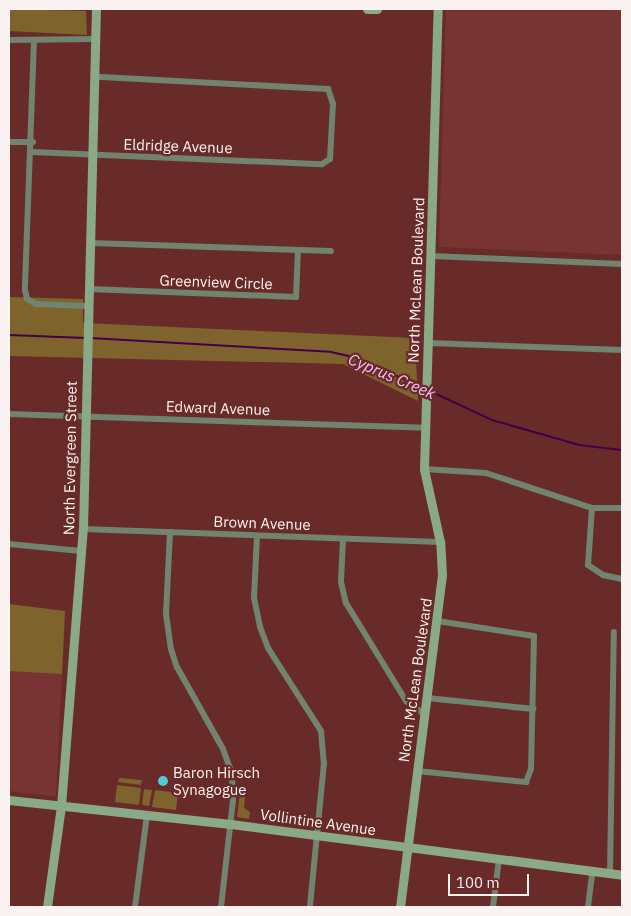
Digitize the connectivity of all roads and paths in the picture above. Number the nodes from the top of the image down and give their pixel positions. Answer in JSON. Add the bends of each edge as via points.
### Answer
{"nodes":[{"id":1,"x":96,"y":9,"type":"edge"},
{"id":2,"x":367,"y":9,"type":"edge"},
{"id":3,"x":377,"y":9,"type":"edge"},
{"id":4,"x":438,"y":9,"type":"edge"},
{"id":5,"x":9,"y":40,"type":"edge"},
{"id":6,"x":34,"y":40,"type":"junction"},
{"id":7,"x":94,"y":40,"type":"junction"},
{"id":8,"x":96,"y":78,"type":"junction"},
{"id":9,"x":9,"y":142,"type":"edge"},
{"id":10,"x":33,"y":142,"type":"junction"},
{"id":11,"x":32,"y":152,"type":"junction"},
{"id":12,"x":94,"y":156,"type":"junction"},
{"id":13,"x":91,"y":242,"type":"junction"},
{"id":14,"x":298,"y":250,"type":"junction"},
{"id":15,"x":331,"y":251,"type":"dead end"},
{"id":16,"x":431,"y":256,"type":"junction"},
{"id":17,"x":622,"y":264,"type":"edge"},
{"id":18,"x":89,"y":289,"type":"junction"},
{"id":19,"x":88,"y":306,"type":"junction"},
{"id":20,"x":429,"y":343,"type":"junction"},
{"id":21,"x":622,"y":350,"type":"edge"},
{"id":22,"x":9,"y":414,"type":"edge"},
{"id":23,"x":86,"y":416,"type":"junction"},
{"id":24,"x":426,"y":428,"type":"junction"},
{"id":25,"x":424,"y":469,"type":"junction"},
{"id":26,"x":592,"y":508,"type":"junction"},
{"id":27,"x":622,"y":508,"type":"edge"},
{"id":28,"x":83,"y":528,"type":"junction"},
{"id":29,"x":170,"y":532,"type":"junction"},
{"id":30,"x":257,"y":536,"type":"junction"},
{"id":31,"x":343,"y":539,"type":"junction"},
{"id":32,"x":440,"y":542,"type":"junction"},
{"id":33,"x":9,"y":544,"type":"edge"},
{"id":34,"x":82,"y":551,"type":"junction"},
{"id":35,"x":622,"y":579,"type":"edge"},
{"id":36,"x":436,"y":621,"type":"junction"},
{"id":37,"x":614,"y":632,"type":"dead end"},
{"id":38,"x":427,"y":698,"type":"junction"},
{"id":39,"x":533,"y":709,"type":"junction"},
{"id":40,"x":424,"y":714,"type":"junction"},
{"id":41,"x":416,"y":771,"type":"junction"},
{"id":42,"x":9,"y":800,"type":"edge"},
{"id":43,"x":61,"y":806,"type":"junction"},
{"id":44,"x":147,"y":814,"type":"junction"},
{"id":45,"x":230,"y":824,"type":"junction"},
{"id":46,"x":318,"y":836,"type":"junction"},
{"id":47,"x":406,"y":848,"type":"junction"},
{"id":48,"x":499,"y":860,"type":"junction"},
{"id":49,"x":592,"y":872,"type":"junction"},
{"id":50,"x":610,"y":874,"type":"junction"},
{"id":51,"x":622,"y":875,"type":"edge"},
{"id":52,"x":47,"y":907,"type":"edge"},
{"id":53,"x":135,"y":907,"type":"edge"},
{"id":54,"x":221,"y":907,"type":"edge"},
{"id":55,"x":310,"y":907,"type":"edge"},
{"id":56,"x":400,"y":907,"type":"edge"},
{"id":57,"x":493,"y":907,"type":"edge"},
{"id":58,"x":588,"y":907,"type":"edge"}],
"edges":[{"from":1,"to":7,"type":"street","name":"North Evergreen Street"},
{"from":2,"to":3,"type":"street"},
{"from":4,"to":16,"type":"street","name":"North McLean Boulevard"},
{"from":5,"to":6,"type":"street"},
{"from":6,"to":7,"type":"street"},
{"from":6,"to":10,"type":"street"},
{"from":7,"to":8,"type":"street","name":"North Evergreen Street"},
{"from":8,"to":12,"type":"street","name":"North Evergreen Street"},
{"from":8,"to":12,"type":"street","name":"Eldridge Avenue","via":[[328,89],[333,104],[331,155],[322,164]]},
{"from":9,"to":10,"type":"street"},
{"from":10,"to":11,"type":"street"},
{"from":11,"to":12,"type":"street","name":"Eldridge Avenue"},
{"from":11,"to":19,"type":"street","via":[[27,299],[36,304]]},
{"from":12,"to":13,"type":"street","name":"North Evergreen Street"},
{"from":13,"to":14,"type":"street"},
{"from":13,"to":18,"type":"street","name":"North Evergreen Street"},
{"from":14,"to":15,"type":"street"},
{"from":14,"to":18,"type":"street","name":"Greenview Circle","via":[[296,298]]},
{"from":16,"to":17,"type":"street"},
{"from":16,"to":20,"type":"street","name":"North McLean Boulevard"},
{"from":18,"to":19,"type":"street","name":"North Evergreen Street"},
{"from":19,"to":23,"type":"street","name":"North Evergreen Street"},
{"from":20,"to":21,"type":"street"},
{"from":20,"to":24,"type":"street","name":"North McLean Boulevard"},
{"from":22,"to":23,"type":"street","name":"Edward Avenue"},
{"from":23,"to":24,"type":"street","name":"Edward Avenue"},
{"from":23,"to":28,"type":"street","name":"North Evergreen Street"},
{"from":24,"to":25,"type":"street","name":"North McLean Boulevard"},
{"from":25,"to":26,"type":"street","via":[[486,473]]},
{"from":25,"to":32,"type":"street","name":"North McLean Boulevard"},
{"from":26,"to":27,"type":"street"},
{"from":26,"to":35,"type":"street","via":[[588,565],[603,575]]},
{"from":28,"to":29,"type":"street","name":"Brown Avenue"},
{"from":28,"to":34,"type":"street","name":"North Evergreen Street"},
{"from":29,"to":30,"type":"street","name":"Brown Avenue"},
{"from":29,"to":45,"type":"street","via":[[168,634],[178,667],[228,758],[233,782]]},
{"from":30,"to":31,"type":"street","name":"Brown Avenue"},
{"from":30,"to":46,"type":"street","via":[[254,598],[260,627],[268,648],[321,732],[324,763]]},
{"from":31,"to":32,"type":"street","name":"Brown Avenue"},
{"from":31,"to":40,"type":"street","via":[[341,582],[346,603],[406,701]]},
{"from":32,"to":36,"type":"street","name":"North McLean Boulevard","via":[[442,575]]},
{"from":33,"to":34,"type":"street"},
{"from":34,"to":43,"type":"street","name":"North Evergreen Street"},
{"from":36,"to":38,"type":"street","name":"North McLean Boulevard"},
{"from":36,"to":39,"type":"street","via":[[534,636]]},
{"from":37,"to":50,"type":"street"},
{"from":38,"to":39,"type":"street"},
{"from":38,"to":40,"type":"street","name":"North McLean Boulevard"},
{"from":39,"to":41,"type":"street","via":[[532,770],[526,782]]},
{"from":40,"to":41,"type":"street","name":"North McLean Boulevard"},
{"from":41,"to":47,"type":"street","name":"North McLean Boulevard"},
{"from":42,"to":43,"type":"street","name":"Vollintine Avenue"},
{"from":43,"to":44,"type":"street","name":"Vollintine Avenue"},
{"from":43,"to":52,"type":"street","name":"North Evergreen Street"},
{"from":44,"to":45,"type":"street","name":"Vollintine Avenue"},
{"from":44,"to":53,"type":"street"},
{"from":45,"to":46,"type":"street","name":"Vollintine Avenue"},
{"from":45,"to":54,"type":"street"},
{"from":46,"to":47,"type":"street","name":"Vollintine Avenue"},
{"from":46,"to":55,"type":"street"},
{"from":47,"to":48,"type":"street","name":"Vollintine Avenue"},
{"from":47,"to":56,"type":"street","name":"North McLean Boulevard"},
{"from":48,"to":49,"type":"street","name":"Vollintine Avenue"},
{"from":48,"to":57,"type":"street"},
{"from":49,"to":50,"type":"street","name":"Vollintine Avenue"},
{"from":49,"to":58,"type":"street"},
{"from":50,"to":51,"type":"street","name":"Vollintine Avenue"}]}
